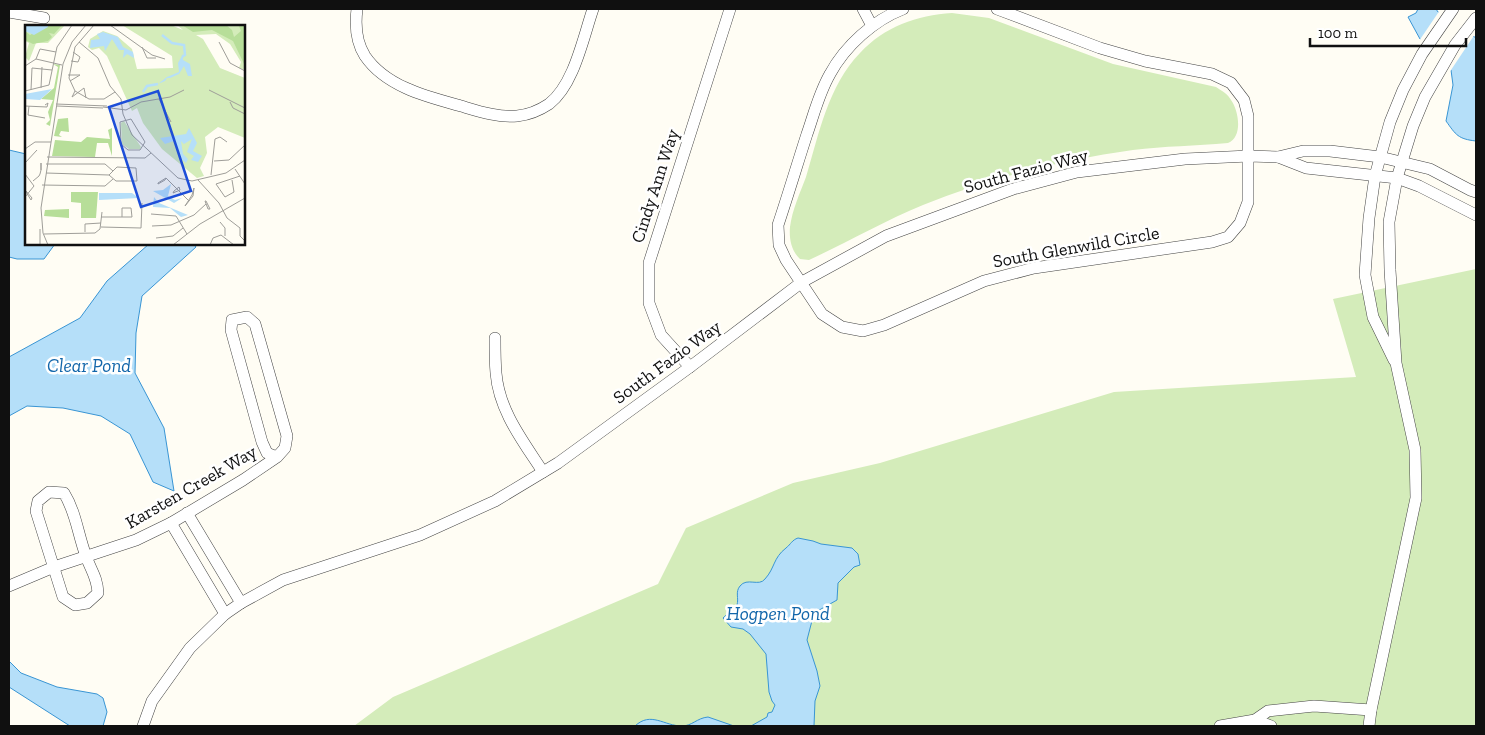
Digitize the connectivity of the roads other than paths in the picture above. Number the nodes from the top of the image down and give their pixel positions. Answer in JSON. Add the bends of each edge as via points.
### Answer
{"nodes":[{"id":1,"x":357,"y":9,"type":"edge"},
{"id":2,"x":593,"y":9,"type":"edge"},
{"id":3,"x":730,"y":9,"type":"edge"},
{"id":4,"x":863,"y":9,"type":"edge"},
{"id":5,"x":903,"y":9,"type":"edge"},
{"id":6,"x":997,"y":9,"type":"edge"},
{"id":7,"x":1453,"y":9,"type":"edge"},
{"id":8,"x":9,"y":12,"type":"edge"},
{"id":9,"x":44,"y":18,"type":"dead end"},
{"id":10,"x":1475,"y":20,"type":"edge"},
{"id":11,"x":872,"y":26,"type":"junction"},
{"id":12,"x":1249,"y":156,"type":"junction"},
{"id":13,"x":1278,"y":157,"type":"junction"},
{"id":14,"x":1380,"y":157,"type":"junction"},
{"id":15,"x":1402,"y":161,"type":"junction"},
{"id":16,"x":1375,"y":176,"type":"junction"},
{"id":17,"x":1397,"y":178,"type":"junction"},
{"id":18,"x":1476,"y":192,"type":"edge"},
{"id":19,"x":1476,"y":215,"type":"edge"},
{"id":20,"x":802,"y":282,"type":"junction"},
{"id":21,"x":495,"y":338,"type":"dead end"},
{"id":22,"x":1396,"y":364,"type":"junction"},
{"id":23,"x":690,"y":367,"type":"junction"},
{"id":24,"x":277,"y":457,"type":"junction"},
{"id":25,"x":543,"y":472,"type":"junction"},
{"id":26,"x":187,"y":513,"type":"junction"},
{"id":27,"x":171,"y":523,"type":"junction"},
{"id":28,"x":86,"y":557,"type":"junction"},
{"id":29,"x":54,"y":567,"type":"junction"},
{"id":30,"x":9,"y":586,"type":"edge"},
{"id":31,"x":241,"y":603,"type":"junction"},
{"id":32,"x":225,"y":614,"type":"junction"},
{"id":33,"x":1370,"y":710,"type":"junction"},
{"id":34,"x":1255,"y":720,"type":"junction"},
{"id":35,"x":142,"y":726,"type":"edge"},
{"id":36,"x":1220,"y":726,"type":"edge"},
{"id":37,"x":1272,"y":726,"type":"edge"},
{"id":38,"x":1369,"y":726,"type":"edge"}],
"edges":[{"from":1,"to":2,"type":"street","via":[[358,40],[365,56],[378,70],[416,92],[482,112],[516,116],[548,104],[560,92],[573,69]]},
{"from":3,"to":23,"type":"street","name":"Cindy Ann Way","via":[[649,263],[649,303],[662,335]]},
{"from":4,"to":11,"type":"street"},
{"from":5,"to":11,"type":"street","name":"South Glenwild Circle"},
{"from":6,"to":12,"type":"street","name":"South Glenwild Circle","via":[[1100,48],[1212,74],[1231,83],[1244,100],[1248,116]]},
{"from":7,"to":14,"type":"street","via":[[1422,54],[1403,90]]},
{"from":8,"to":9,"type":"street"},
{"from":10,"to":15,"type":"street","via":[[1455,45],[1425,97]]},
{"from":11,"to":20,"type":"street","name":"South Glenwild Circle","via":[[846,51],[830,73],[778,225],[779,244]]},
{"from":12,"to":13,"type":"street","name":"South Fazio Way"},
{"from":12,"to":20,"type":"street","name":"South Fazio Way","via":[[1129,164],[1077,172],[1013,189],[886,236]]},
{"from":12,"to":20,"type":"street","name":"South Glenwild Circle","via":[[1248,202],[1240,223],[1228,237],[1212,242],[1034,268],[992,278],[863,332],[842,327],[822,314]]},
{"from":13,"to":14,"type":"street","name":"South Fazio Way","via":[[1303,151],[1330,151]]},
{"from":13,"to":16,"type":"street","name":"South Fazio Way","via":[[1306,168]]},
{"from":14,"to":15,"type":"street","name":"South Fazio Way"},
{"from":14,"to":16,"type":"street"},
{"from":15,"to":17,"type":"street"},
{"from":15,"to":18,"type":"street","name":"South Fazio Way","via":[[1430,169]]},
{"from":16,"to":17,"type":"street","name":"South Fazio Way"},
{"from":16,"to":22,"type":"street","via":[[1365,275],[1373,317]]},
{"from":17,"to":19,"type":"street","name":"South Fazio Way"},
{"from":17,"to":22,"type":"street","via":[[1389,222]]},
{"from":20,"to":23,"type":"street","name":"South Fazio Way"},
{"from":21,"to":25,"type":"street","via":[[496,374],[507,416]]},
{"from":22,"to":33,"type":"street","via":[[1415,450],[1416,498]]},
{"from":23,"to":25,"type":"street","name":"South Fazio Way"},
{"from":24,"to":24,"type":"street","via":[[285,448],[287,436],[255,324],[247,318],[232,320],[231,330],[262,442],[267,453]]},
{"from":24,"to":26,"type":"street","name":"Karsten Creek Way"},
{"from":25,"to":31,"type":"street","name":"South Fazio Way","via":[[494,501],[420,534],[283,580]]},
{"from":26,"to":27,"type":"street","name":"Karsten Creek Way"},
{"from":26,"to":31,"type":"street"},
{"from":27,"to":28,"type":"street","name":"Karsten Creek Way","via":[[136,540]]},
{"from":27,"to":32,"type":"street"},
{"from":28,"to":29,"type":"street","name":"Karsten Creek Way"},
{"from":28,"to":29,"type":"street","via":[[97,579],[98,593],[87,602],[75,605],[63,597]]},
{"from":28,"to":29,"type":"street","via":[[71,504],[64,493],[49,492],[38,501],[36,511]]},
{"from":29,"to":30,"type":"street","name":"Karsten Creek Way"},
{"from":31,"to":32,"type":"street","name":"South Fazio Way"},
{"from":32,"to":35,"type":"street","name":"South Fazio Way","via":[[190,648],[152,702]]},
{"from":33,"to":34,"type":"street","via":[[1309,706],[1268,711]]},
{"from":33,"to":38,"type":"street"},
{"from":34,"to":36,"type":"street"},
{"from":34,"to":37,"type":"street"}]}
